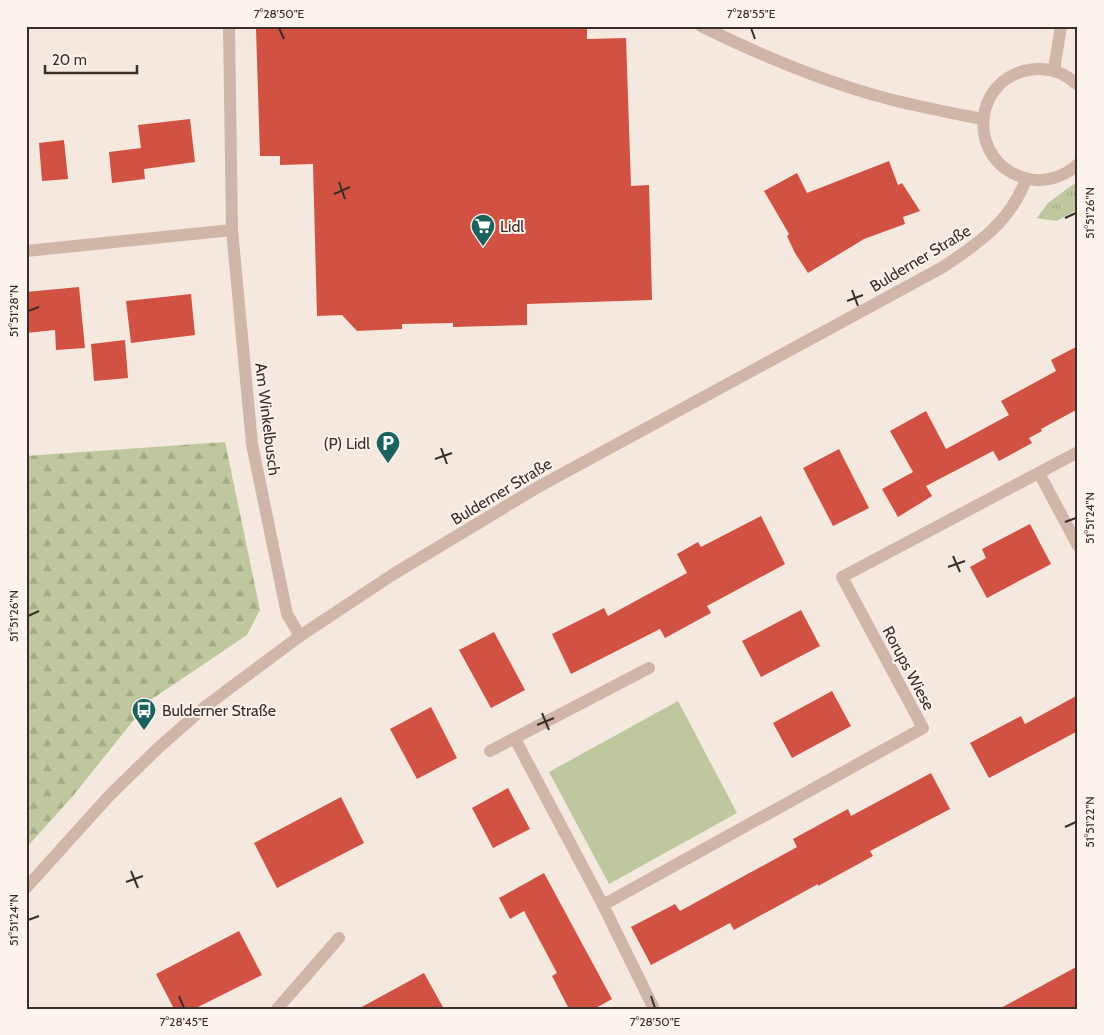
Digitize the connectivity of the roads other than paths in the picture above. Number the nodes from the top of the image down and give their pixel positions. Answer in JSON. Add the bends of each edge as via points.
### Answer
{"nodes":[{"id":1,"x":230,"y":26,"type":"edge"},
{"id":2,"x":701,"y":26,"type":"edge"},
{"id":3,"x":1061,"y":26,"type":"edge"},
{"id":4,"x":1054,"y":70,"type":"junction"},
{"id":5,"x":1078,"y":85,"type":"edge"},
{"id":6,"x":982,"y":119,"type":"junction"},
{"id":7,"x":1078,"y":164,"type":"edge"},
{"id":8,"x":1026,"y":179,"type":"junction"},
{"id":9,"x":232,"y":230,"type":"junction"},
{"id":10,"x":26,"y":251,"type":"edge"},
{"id":11,"x":1078,"y":452,"type":"edge"},
{"id":12,"x":1039,"y":473,"type":"junction"},
{"id":13,"x":1078,"y":546,"type":"edge"},
{"id":14,"x":300,"y":636,"type":"junction"},
{"id":15,"x":649,"y":668,"type":"dead end"},
{"id":16,"x":515,"y":739,"type":"junction"},
{"id":17,"x":490,"y":751,"type":"dead end"},
{"id":18,"x":26,"y":888,"type":"edge"},
{"id":19,"x":603,"y":905,"type":"junction"},
{"id":20,"x":339,"y":938,"type":"dead end"},
{"id":21,"x":277,"y":1009,"type":"edge"},
{"id":22,"x":654,"y":1009,"type":"edge"}],
"edges":[{"from":1,"to":9,"type":"street","name":"Am Winkelbusch"},
{"from":2,"to":6,"type":"street","via":[[748,50],[853,89]]},
{"from":3,"to":4,"type":"street"},
{"from":4,"to":5,"type":"street"},
{"from":4,"to":6,"type":"street","via":[[1025,70],[1009,77],[996,88]]},
{"from":6,"to":8,"type":"street","via":[[990,153],[1001,166]]},
{"from":7,"to":8,"type":"street","via":[[1047,180]]},
{"from":8,"to":14,"type":"street","name":"Bulderner Straße","via":[[1017,200],[982,242],[943,267],[538,487],[392,575]]},
{"from":9,"to":10,"type":"street"},
{"from":9,"to":14,"type":"street","name":"Am Winkelbusch","via":[[252,444],[287,614]]},
{"from":11,"to":12,"type":"street","name":"Rorups Wiese"},
{"from":12,"to":13,"type":"street"},
{"from":12,"to":19,"type":"street","name":"Rorups Wiese","via":[[842,577],[923,728]]},
{"from":14,"to":18,"type":"street","name":"Bulderner Straße","via":[[206,706],[157,749],[109,796]]},
{"from":15,"to":16,"type":"street"},
{"from":16,"to":17,"type":"street"},
{"from":16,"to":19,"type":"street"},
{"from":19,"to":22,"type":"street"},
{"from":20,"to":21,"type":"street"}]}
